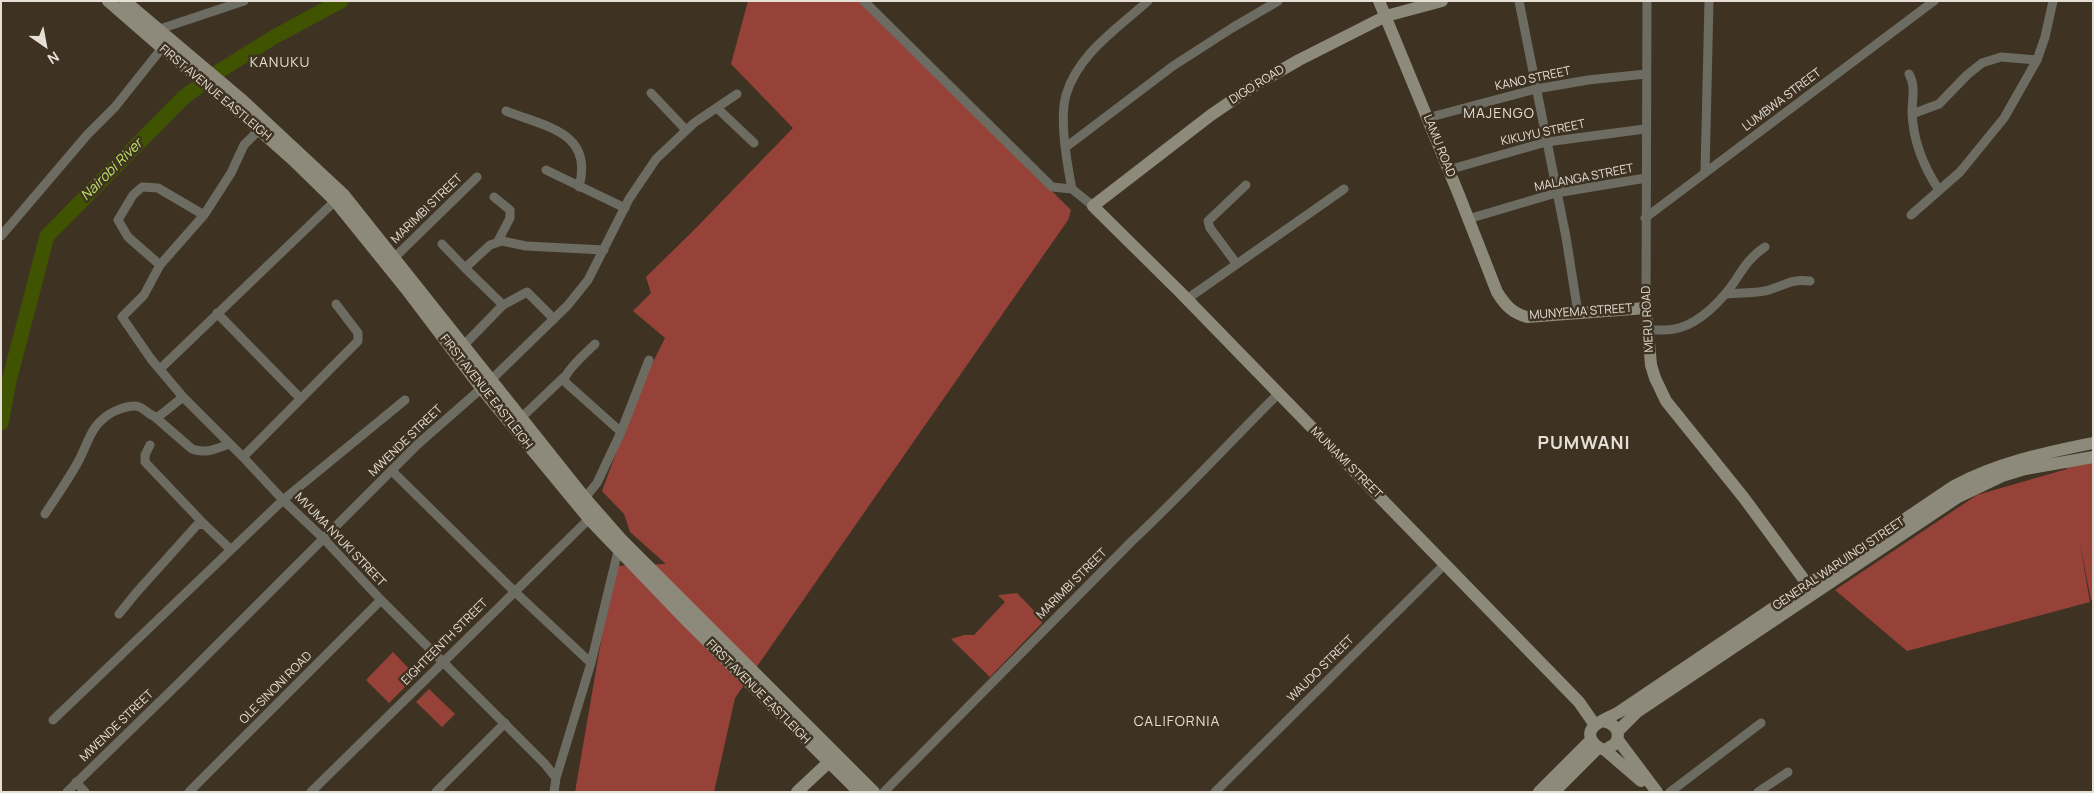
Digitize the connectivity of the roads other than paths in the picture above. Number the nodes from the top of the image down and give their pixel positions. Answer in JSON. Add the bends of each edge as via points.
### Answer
{"nodes":[{"id":1,"x":108,"y":1,"type":"edge"},
{"id":2,"x":125,"y":1,"type":"edge"},
{"id":3,"x":244,"y":1,"type":"edge"},
{"id":4,"x":864,"y":1,"type":"edge"},
{"id":5,"x":1148,"y":1,"type":"edge"},
{"id":6,"x":1278,"y":1,"type":"edge"},
{"id":7,"x":1380,"y":1,"type":"edge"},
{"id":8,"x":1442,"y":1,"type":"edge"},
{"id":9,"x":1519,"y":1,"type":"edge"},
{"id":10,"x":1647,"y":1,"type":"edge"},
{"id":11,"x":1709,"y":1,"type":"edge"},
{"id":12,"x":1934,"y":1,"type":"edge"},
{"id":13,"x":2053,"y":1,"type":"edge"},
{"id":14,"x":1386,"y":16,"type":"junction"},
{"id":15,"x":158,"y":30,"type":"junction"},
{"id":16,"x":162,"y":48,"type":"junction"},
{"id":17,"x":2037,"y":60,"type":"junction"},
{"id":18,"x":202,"y":73,"type":"junction"},
{"id":19,"x":1646,"y":74,"type":"junction"},
{"id":20,"x":1909,"y":74,"type":"dead end"},
{"id":21,"x":1536,"y":89,"type":"junction"},
{"id":22,"x":224,"y":92,"type":"junction"},
{"id":23,"x":651,"y":93,"type":"dead end"},
{"id":24,"x":737,"y":94,"type":"dead end"},
{"id":25,"x":717,"y":108,"type":"junction"},
{"id":26,"x":506,"y":110,"type":"dead end"},
{"id":27,"x":1912,"y":114,"type":"junction"},
{"id":28,"x":1428,"y":118,"type":"junction"},
{"id":29,"x":1645,"y":129,"type":"junction"},
{"id":30,"x":259,"y":130,"type":"junction"},
{"id":31,"x":686,"y":130,"type":"junction"},
{"id":32,"x":1546,"y":142,"type":"junction"},
{"id":33,"x":754,"y":143,"type":"dead end"},
{"id":34,"x":1066,"y":147,"type":"junction"},
{"id":35,"x":546,"y":170,"type":"dead end"},
{"id":36,"x":1448,"y":170,"type":"junction"},
{"id":37,"x":1705,"y":173,"type":"junction"},
{"id":38,"x":477,"y":177,"type":"dead end"},
{"id":39,"x":1646,"y":178,"type":"junction"},
{"id":40,"x":1246,"y":185,"type":"dead end"},
{"id":41,"x":579,"y":187,"type":"junction"},
{"id":42,"x":1072,"y":189,"type":"junction"},
{"id":43,"x":1344,"y":189,"type":"dead end"},
{"id":44,"x":1938,"y":190,"type":"junction"},
{"id":45,"x":1556,"y":194,"type":"junction"},
{"id":46,"x":494,"y":197,"type":"dead end"},
{"id":47,"x":335,"y":201,"type":"junction"},
{"id":48,"x":1092,"y":206,"type":"junction"},
{"id":49,"x":625,"y":208,"type":"junction"},
{"id":50,"x":204,"y":214,"type":"junction"},
{"id":51,"x":1911,"y":215,"type":"dead end"},
{"id":52,"x":1468,"y":218,"type":"junction"},
{"id":53,"x":1645,"y":218,"type":"junction"},
{"id":54,"x":1,"y":236,"type":"edge"},
{"id":55,"x":498,"y":241,"type":"junction"},
{"id":56,"x":442,"y":244,"type":"dead end"},
{"id":57,"x":1765,"y":247,"type":"dead end"},
{"id":58,"x":604,"y":250,"type":"junction"},
{"id":59,"x":394,"y":258,"type":"junction"},
{"id":60,"x":160,"y":264,"type":"junction"},
{"id":61,"x":1236,"y":264,"type":"junction"},
{"id":62,"x":466,"y":268,"type":"junction"},
{"id":63,"x":1810,"y":280,"type":"dead end"},
{"id":64,"x":1497,"y":292,"type":"joint"},
{"id":65,"x":1726,"y":294,"type":"junction"},
{"id":66,"x":1186,"y":299,"type":"junction"},
{"id":67,"x":336,"y":304,"type":"dead end"},
{"id":68,"x":503,"y":305,"type":"junction"},
{"id":69,"x":1646,"y":308,"type":"junction"},
{"id":70,"x":217,"y":313,"type":"junction"},
{"id":71,"x":1578,"y":313,"type":"junction"},
{"id":72,"x":554,"y":320,"type":"junction"},
{"id":73,"x":1648,"y":330,"type":"junction"},
{"id":74,"x":595,"y":344,"type":"dead end"},
{"id":75,"x":463,"y":346,"type":"junction"},
{"id":76,"x":649,"y":360,"type":"dead end"},
{"id":77,"x":160,"y":369,"type":"junction"},
{"id":78,"x":564,"y":377,"type":"junction"},
{"id":79,"x":486,"y":384,"type":"junction"},
{"id":80,"x":1278,"y":394,"type":"junction"},
{"id":81,"x":183,"y":397,"type":"junction"},
{"id":82,"x":300,"y":398,"type":"junction"},
{"id":83,"x":405,"y":400,"type":"dead end"},
{"id":84,"x":155,"y":417,"type":"junction"},
{"id":85,"x":521,"y":418,"type":"junction"},
{"id":86,"x":621,"y":432,"type":"junction"},
{"id":87,"x":2093,"y":443,"type":"edge"},
{"id":88,"x":229,"y":444,"type":"junction"},
{"id":89,"x":150,"y":445,"type":"dead end"},
{"id":90,"x":243,"y":457,"type":"junction"},
{"id":91,"x":2093,"y":457,"type":"edge"},
{"id":92,"x":392,"y":470,"type":"junction"},
{"id":93,"x":585,"y":498,"type":"junction"},
{"id":94,"x":283,"y":500,"type":"junction"},
{"id":95,"x":45,"y":514,"type":"dead end"},
{"id":96,"x":593,"y":515,"type":"junction"},
{"id":97,"x":204,"y":524,"type":"junction"},
{"id":98,"x":324,"y":539,"type":"junction"},
{"id":99,"x":230,"y":549,"type":"junction"},
{"id":100,"x":618,"y":551,"type":"junction"},
{"id":101,"x":1444,"y":564,"type":"junction"},
{"id":102,"x":1808,"y":586,"type":"junction"},
{"id":103,"x":514,"y":591,"type":"junction"},
{"id":104,"x":381,"y":600,"type":"junction"},
{"id":105,"x":119,"y":614,"type":"dead end"},
{"id":106,"x":443,"y":661,"type":"junction"},
{"id":107,"x":591,"y":663,"type":"junction"},
{"id":108,"x":53,"y":720,"type":"dead end"},
{"id":109,"x":505,"y":723,"type":"junction"},
{"id":110,"x":1599,"y":723,"type":"junction"},
{"id":111,"x":1761,"y":723,"type":"dead end"},
{"id":112,"x":1618,"y":735,"type":"junction"},
{"id":113,"x":1598,"y":746,"type":"junction"},
{"id":114,"x":829,"y":762,"type":"junction"},
{"id":115,"x":1788,"y":772,"type":"dead end"},
{"id":116,"x":556,"y":778,"type":"junction"},
{"id":117,"x":76,"y":782,"type":"junction"},
{"id":118,"x":67,"y":792,"type":"edge"},
{"id":119,"x":85,"y":792,"type":"edge"},
{"id":120,"x":189,"y":792,"type":"edge"},
{"id":121,"x":311,"y":792,"type":"edge"},
{"id":122,"x":436,"y":792,"type":"edge"},
{"id":123,"x":554,"y":792,"type":"edge"},
{"id":124,"x":797,"y":792,"type":"edge"},
{"id":125,"x":859,"y":792,"type":"edge"},
{"id":126,"x":874,"y":792,"type":"edge"},
{"id":127,"x":884,"y":792,"type":"edge"},
{"id":128,"x":1215,"y":792,"type":"edge"},
{"id":129,"x":1539,"y":792,"type":"edge"},
{"id":130,"x":1554,"y":792,"type":"edge"},
{"id":131,"x":1656,"y":792,"type":"edge"},
{"id":132,"x":1670,"y":792,"type":"edge"},
{"id":133,"x":1758,"y":792,"type":"edge"}],
"edges":[{"from":1,"to":16,"type":"main road","name":"FIRST AVENUE EASTLEIGH"},
{"from":2,"to":15,"type":"main road","name":"FIRST AVENUE EASTLEIGH"},
{"from":3,"to":15,"type":"street"},
{"from":4,"to":42,"type":"street","via":[[1052,187]]},
{"from":5,"to":34,"type":"street","via":[[1094,49],[1078,69],[1066,95],[1063,127]]},
{"from":6,"to":34,"type":"street","via":[[1173,66]]},
{"from":7,"to":14,"type":"main road","name":"LAMU ROAD"},
{"from":8,"to":14,"type":"main road","name":"DIGO ROAD"},
{"from":9,"to":21,"type":"street"},
{"from":10,"to":19,"type":"street","name":"MERU ROAD"},
{"from":11,"to":37,"type":"street"},
{"from":12,"to":37,"type":"street","name":"LUMBWA STREET"},
{"from":13,"to":17,"type":"street"},
{"from":14,"to":28,"type":"main road","name":"LAMU ROAD"},
{"from":14,"to":48,"type":"main road","name":"DIGO ROAD","via":[[1252,87]]},
{"from":15,"to":18,"type":"main road","name":"FIRST AVENUE EASTLEIGH"},
{"from":16,"to":18,"type":"main road","name":"FIRST AVENUE EASTLEIGH"},
{"from":16,"to":54,"type":"street","via":[[115,107]]},
{"from":17,"to":27,"type":"street","via":[[2001,57],[1982,63],[1939,104]]},
{"from":17,"to":44,"type":"street","via":[[2004,118],[1960,172]]},
{"from":18,"to":22,"type":"main road","name":"FIRST AVENUE EASTLEIGH"},
{"from":19,"to":21,"type":"street","name":"KANO STREET"},
{"from":19,"to":29,"type":"street","name":"MERU ROAD"},
{"from":20,"to":27,"type":"street","via":[[1914,86]]},
{"from":21,"to":28,"type":"street","name":"KANO STREET"},
{"from":21,"to":32,"type":"street"},
{"from":22,"to":30,"type":"main road","name":"FIRST AVENUE EASTLEIGH"},
{"from":22,"to":59,"type":"main road","name":"FIRST AVENUE EASTLEIGH","via":[[247,104],[344,195]]},
{"from":23,"to":31,"type":"street"},
{"from":24,"to":25,"type":"street","name":"MWENDE STREET"},
{"from":25,"to":31,"type":"street","name":"MWENDE STREET"},
{"from":25,"to":33,"type":"street"},
{"from":26,"to":41,"type":"street","via":[[560,132],[574,142],[583,167]]},
{"from":27,"to":44,"type":"street","via":[[1921,160]]},
{"from":28,"to":36,"type":"main road","name":"LAMU ROAD"},
{"from":29,"to":32,"type":"street","name":"KIKUYU STREET"},
{"from":29,"to":39,"type":"street","name":"MERU ROAD"},
{"from":30,"to":47,"type":"main road","name":"FIRST AVENUE EASTLEIGH"},
{"from":30,"to":50,"type":"street","via":[[244,145]]},
{"from":31,"to":49,"type":"street","name":"MWENDE STREET","via":[[656,159]]},
{"from":32,"to":36,"type":"street","name":"KIKUYU STREET"},
{"from":32,"to":45,"type":"street"},
{"from":34,"to":42,"type":"street"},
{"from":35,"to":41,"type":"street"},
{"from":36,"to":52,"type":"main road","name":"LAMU ROAD"},
{"from":37,"to":53,"type":"street","name":"LUMBWA STREET"},
{"from":38,"to":59,"type":"street","name":"MARIMBI STREET"},
{"from":39,"to":45,"type":"street","name":"MALANGA STREET"},
{"from":39,"to":53,"type":"street","name":"MERU ROAD"},
{"from":40,"to":61,"type":"street","via":[[1208,221]]},
{"from":41,"to":49,"type":"street"},
{"from":42,"to":48,"type":"street"},
{"from":43,"to":61,"type":"street"},
{"from":44,"to":51,"type":"street"},
{"from":45,"to":52,"type":"street","name":"MALANGA STREET"},
{"from":45,"to":71,"type":"street"},
{"from":46,"to":55,"type":"street","via":[[510,210],[510,218]]},
{"from":47,"to":70,"type":"street"},
{"from":47,"to":79,"type":"main road","name":"FIRST AVENUE EASTLEIGH"},
{"from":48,"to":66,"type":"main road","name":"MUNIAMI STREET"},
{"from":49,"to":58,"type":"street","name":"MWENDE STREET"},
{"from":50,"to":60,"type":"street"},
{"from":50,"to":60,"type":"street","via":[[158,188],[142,187],[133,195],[118,220],[128,238]]},
{"from":52,"to":64,"type":"main road","name":"LAMU ROAD"},
{"from":53,"to":69,"type":"street","name":"MERU ROAD"},
{"from":55,"to":58,"type":"street","via":[[526,246]]},
{"from":55,"to":62,"type":"street"},
{"from":56,"to":62,"type":"street"},
{"from":57,"to":65,"type":"street","via":[[1747,261]]},
{"from":58,"to":72,"type":"street","name":"MWENDE STREET","via":[[588,280]]},
{"from":59,"to":75,"type":"main road","name":"FIRST AVENUE EASTLEIGH"},
{"from":60,"to":77,"type":"street","name":"MVUMA NYUKI STREET","via":[[144,295],[122,317]]},
{"from":61,"to":66,"type":"street"},
{"from":62,"to":68,"type":"street"},
{"from":63,"to":65,"type":"street","via":[[1797,280],[1770,290]]},
{"from":64,"to":71,"type":"main road","name":"MUNYEMA STREET","via":[[1506,306],[1522,316]]},
{"from":65,"to":73,"type":"street","via":[[1689,324],[1677,329]]},
{"from":66,"to":80,"type":"main road","name":"MUNIAMI STREET"},
{"from":67,"to":82,"type":"street","via":[[355,328],[358,341]]},
{"from":68,"to":72,"type":"street","via":[[527,292]]},
{"from":68,"to":75,"type":"street"},
{"from":69,"to":71,"type":"main road","name":"MUNYEMA STREET"},
{"from":69,"to":73,"type":"main road","name":"MERU ROAD"},
{"from":70,"to":77,"type":"street"},
{"from":70,"to":82,"type":"street"},
{"from":72,"to":79,"type":"street","name":"MWENDE STREET"},
{"from":73,"to":102,"type":"main road","name":"MERU ROAD","via":[[1651,365],[1666,401],[1744,498]]},
{"from":74,"to":78,"type":"street"},
{"from":75,"to":79,"type":"main road","name":"FIRST AVENUE EASTLEIGH"},
{"from":76,"to":86,"type":"street"},
{"from":77,"to":81,"type":"street","name":"MVUMA NYUKI STREET"},
{"from":78,"to":85,"type":"street"},
{"from":78,"to":86,"type":"street","via":[[565,382]]},
{"from":79,"to":85,"type":"main road","name":"FIRST AVENUE EASTLEIGH"},
{"from":79,"to":92,"type":"street","name":"MWENDE STREET"},
{"from":79,"to":96,"type":"main road","name":"FIRST AVENUE EASTLEIGH"},
{"from":80,"to":101,"type":"main road","name":"MUNIAMI STREET"},
{"from":80,"to":127,"type":"street","name":"MARIMBI STREET"},
{"from":81,"to":84,"type":"street","via":[[162,416]]},
{"from":81,"to":88,"type":"street","name":"MVUMA NYUKI STREET"},
{"from":82,"to":90,"type":"street"},
{"from":83,"to":94,"type":"street"},
{"from":84,"to":88,"type":"street","via":[[192,449],[204,452]]},
{"from":84,"to":95,"type":"street","via":[[139,406],[133,406],[102,419]]},
{"from":85,"to":93,"type":"main road","name":"FIRST AVENUE EASTLEIGH"},
{"from":86,"to":93,"type":"street","via":[[597,483]]},
{"from":87,"to":102,"type":"main road","name":"GENERAL WARUINGI STREET","via":[[2026,457],[1972,476],[1928,502]]},
{"from":88,"to":90,"type":"street","name":"MVUMA NYUKI STREET"},
{"from":89,"to":97,"type":"street","via":[[145,462]]},
{"from":90,"to":94,"type":"street","name":"MVUMA NYUKI STREET"},
{"from":91,"to":112,"type":"main road","name":"GENERAL WARUINGI STREET","via":[[2017,472],[1958,497],[1644,707],[1627,720]]},
{"from":92,"to":98,"type":"street","name":"MWENDE STREET"},
{"from":92,"to":103,"type":"street"},
{"from":93,"to":96,"type":"main road","name":"FIRST AVENUE EASTLEIGH"},
{"from":94,"to":98,"type":"street","name":"MVUMA NYUKI STREET"},
{"from":94,"to":99,"type":"street"},
{"from":96,"to":100,"type":"main road","name":"FIRST AVENUE EASTLEIGH"},
{"from":96,"to":103,"type":"street","name":"EIGHTEENTH STREET"},
{"from":96,"to":126,"type":"main road","name":"FIRST AVENUE EASTLEIGH","via":[[621,539]]},
{"from":97,"to":99,"type":"street"},
{"from":97,"to":105,"type":"street","via":[[198,525]]},
{"from":98,"to":104,"type":"street","name":"MVUMA NYUKI STREET"},
{"from":98,"to":117,"type":"street","name":"MWENDE STREET"},
{"from":99,"to":108,"type":"street"},
{"from":100,"to":107,"type":"street"},
{"from":100,"to":114,"type":"main road","name":"FIRST AVENUE EASTLEIGH"},
{"from":101,"to":110,"type":"main road","name":"MUNIAMI STREET"},
{"from":101,"to":128,"type":"street","name":"WAUDO STREET"},
{"from":102,"to":110,"type":"main road","name":"GENERAL WARUINGI STREET"},
{"from":103,"to":106,"type":"street","name":"EIGHTEENTH STREET"},
{"from":103,"to":107,"type":"street"},
{"from":104,"to":106,"type":"street","name":"MVUMA NYUKI STREET"},
{"from":104,"to":120,"type":"street","name":"OLE SINONI ROAD"},
{"from":106,"to":109,"type":"street","name":"MVUMA NYUKI STREET"},
{"from":106,"to":121,"type":"street","name":"EIGHTEENTH STREET"},
{"from":107,"to":116,"type":"street"},
{"from":109,"to":116,"type":"street","name":"MVUMA NYUKI STREET"},
{"from":109,"to":122,"type":"street"},
{"from":110,"to":112,"type":"main road","via":[[1612,724]]},
{"from":110,"to":113,"type":"main road","via":[[1590,733]]},
{"from":111,"to":132,"type":"street"},
{"from":112,"to":113,"type":"main road","via":[[1612,747]]},
{"from":112,"to":131,"type":"main road"},
{"from":113,"to":129,"type":"main road"},
{"from":113,"to":130,"type":"main road"},
{"from":113,"to":131,"type":"main road"},
{"from":114,"to":124,"type":"main road"},
{"from":114,"to":125,"type":"main road","name":"FIRST AVENUE EASTLEIGH"},
{"from":115,"to":133,"type":"street"},
{"from":116,"to":123,"type":"street"},
{"from":117,"to":118,"type":"street","name":"MWENDE STREET"},
{"from":117,"to":119,"type":"street"}]}
